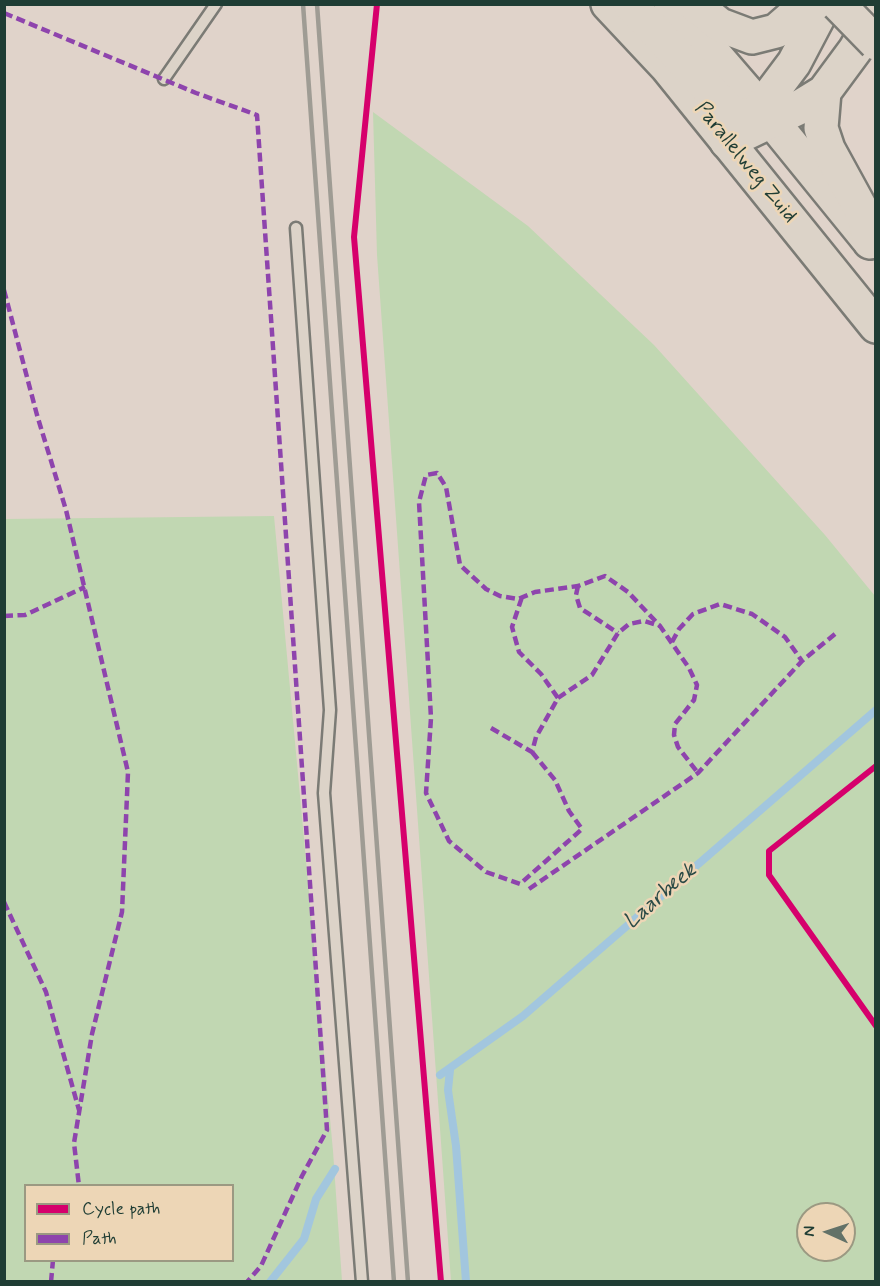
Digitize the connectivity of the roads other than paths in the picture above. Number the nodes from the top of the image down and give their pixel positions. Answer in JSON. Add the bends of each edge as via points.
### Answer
{"nodes":[{"id":1,"x":216,"y":4,"type":"edge"},
{"id":2,"x":608,"y":4,"type":"edge"},
{"id":3,"x":630,"y":4,"type":"edge"},
{"id":4,"x":671,"y":4,"type":"edge"},
{"id":5,"x":694,"y":4,"type":"edge"},
{"id":6,"x":807,"y":4,"type":"edge"},
{"id":7,"x":825,"y":4,"type":"edge"},
{"id":8,"x":838,"y":4,"type":"edge"},
{"id":9,"x":876,"y":14,"type":"edge"},
{"id":10,"x":876,"y":43,"type":"edge"},
{"id":11,"x":164,"y":79,"type":"dead end"},
{"id":12,"x":824,"y":92,"type":"junction"},
{"id":13,"x":761,"y":115,"type":"junction"},
{"id":14,"x":727,"y":142,"type":"junction"},
{"id":15,"x":296,"y":228,"type":"dead end"},
{"id":16,"x":873,"y":246,"type":"edge"},
{"id":17,"x":876,"y":326,"type":"edge"},
{"id":18,"x":363,"y":1281,"type":"edge"}],
"edges":[{"from":1,"to":11,"type":"lane"},
{"from":2,"to":14,"type":"highway","name":"Parallelweg Zuid","via":[[667,67]]},
{"from":3,"to":13,"type":"highway","via":[[731,113]]},
{"from":4,"to":13,"type":"highway"},
{"from":5,"to":6,"type":"highway","via":[[720,25],[752,37],[776,31]]},
{"from":7,"to":13,"type":"highway"},
{"from":8,"to":10,"type":"highway","bridge":true},
{"from":9,"to":12,"type":"highway"},
{"from":12,"to":13,"type":"highway"},
{"from":12,"to":16,"type":"highway","via":[[821,128],[828,149],[863,213]]},
{"from":13,"to":14,"type":"highway"},
{"from":13,"to":16,"type":"highway"},
{"from":14,"to":17,"type":"highway","name":"Parallelweg Zuid"},
{"from":15,"to":18,"type":"lane","via":[[330,710],[324,794]]}]}
